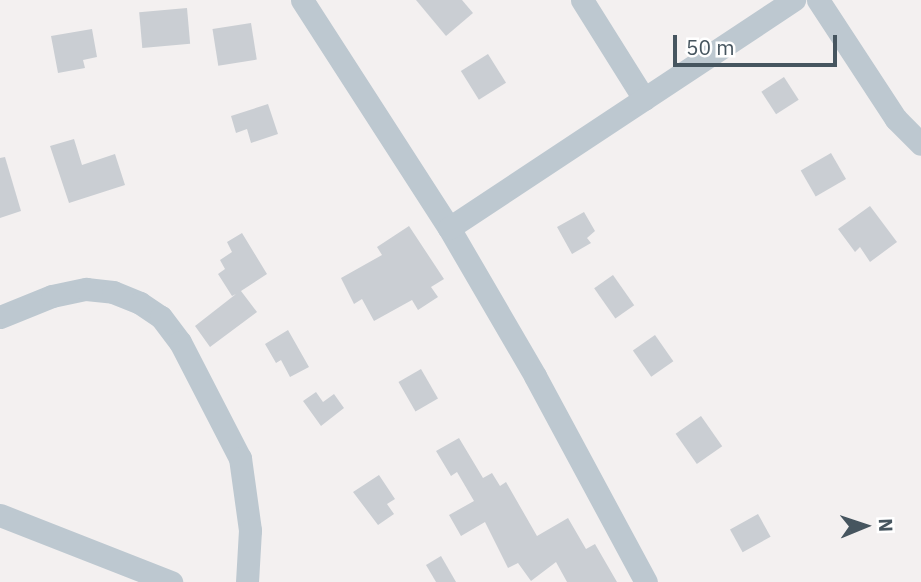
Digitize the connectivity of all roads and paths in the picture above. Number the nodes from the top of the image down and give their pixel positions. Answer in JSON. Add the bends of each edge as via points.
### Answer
{"nodes":[{"id":1,"x":302,"y":0,"type":"edge"},
{"id":2,"x":582,"y":0,"type":"edge"},
{"id":3,"x":794,"y":0,"type":"edge"},
{"id":4,"x":818,"y":0,"type":"edge"},
{"id":5,"x":644,"y":99,"type":"junction"},
{"id":6,"x":921,"y":144,"type":"edge"},
{"id":7,"x":449,"y":228,"type":"junction"},
{"id":8,"x":0,"y":317,"type":"edge"},
{"id":9,"x":0,"y":515,"type":"edge"},
{"id":10,"x":171,"y":582,"type":"edge"},
{"id":11,"x":247,"y":582,"type":"edge"},
{"id":12,"x":646,"y":582,"type":"edge"}],
"edges":[{"from":1,"to":7,"type":"street"},
{"from":2,"to":5,"type":"street"},
{"from":3,"to":5,"type":"street"},
{"from":4,"to":6,"type":"street","via":[[896,119]]},
{"from":5,"to":7,"type":"street"},
{"from":7,"to":12,"type":"street"},
{"from":8,"to":11,"type":"street","via":[[52,296],[86,289],[113,292],[162,317],[180,342],[240,458],[250,530]]},
{"from":9,"to":10,"type":"street"}]}
